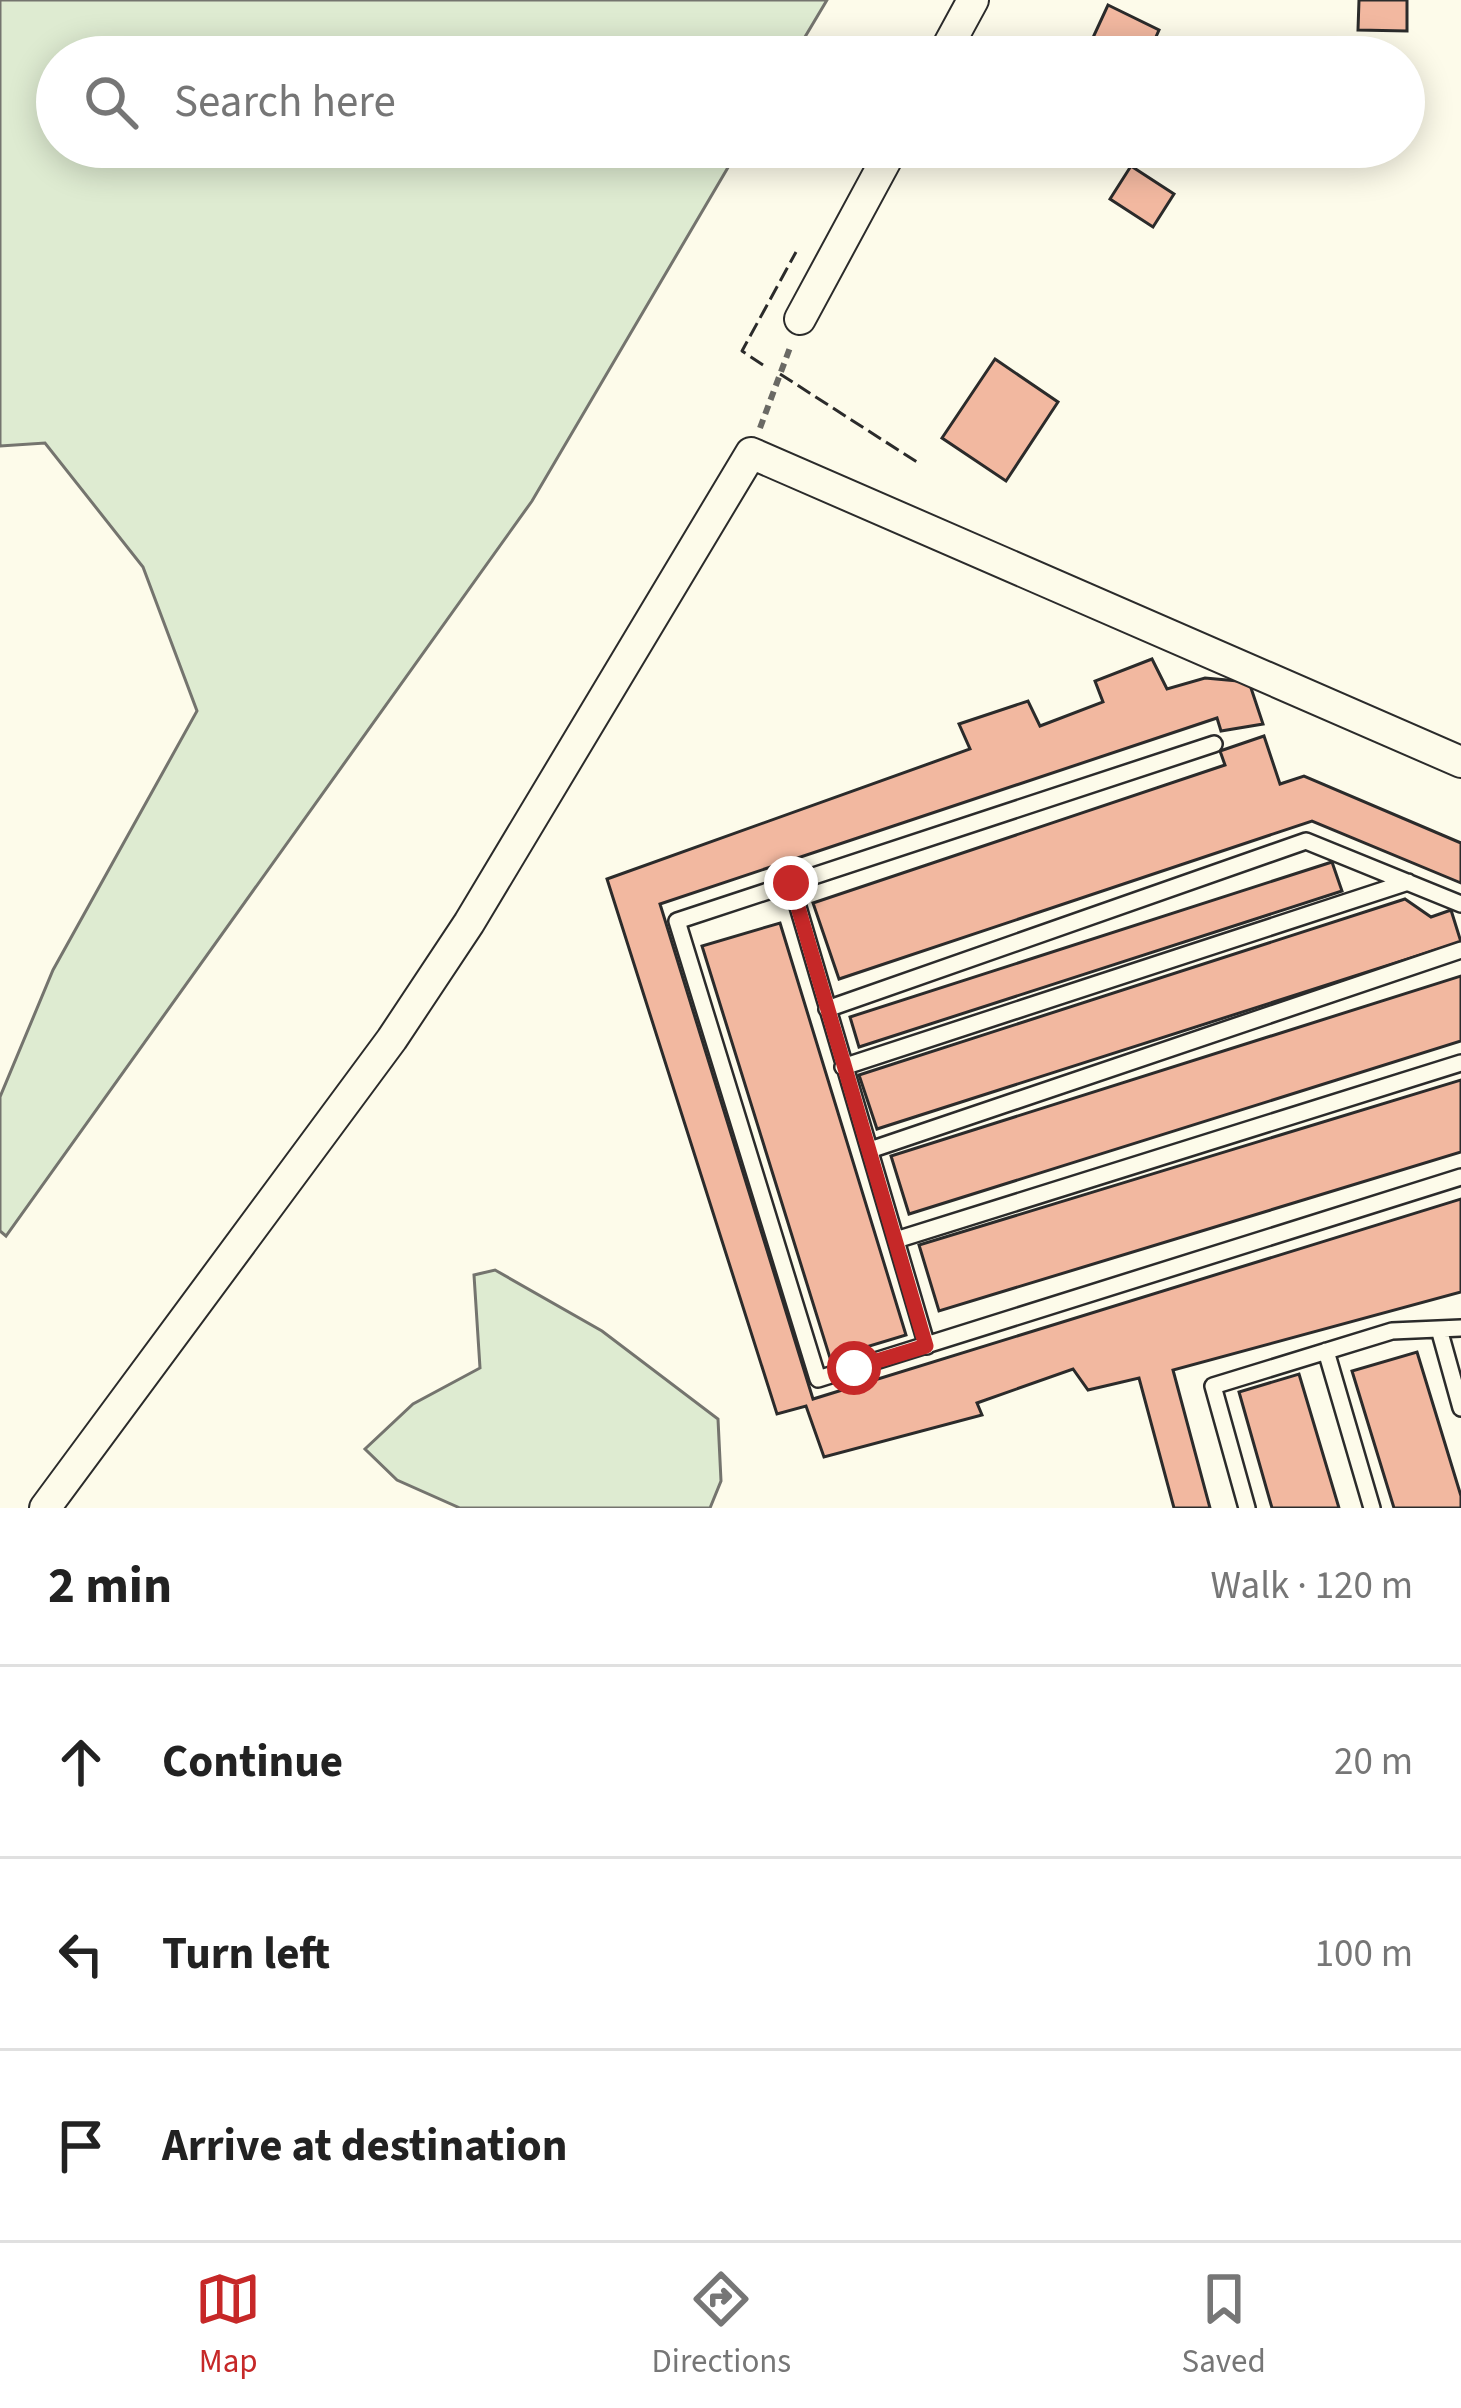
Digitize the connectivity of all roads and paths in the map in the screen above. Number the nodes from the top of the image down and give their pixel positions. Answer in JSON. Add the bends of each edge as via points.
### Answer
{"nodes":[{"id":1,"x":973,"y":0,"type":"edge"},
{"id":2,"x":953,"y":36,"type":"edge"},
{"id":3,"x":882,"y":168,"type":"edge"},
{"id":4,"x":800,"y":319,"type":"joint"},
{"id":5,"x":751,"y":453,"type":"junction"},
{"id":6,"x":1214,"y":744,"type":"dead end"},
{"id":7,"x":1461,"y":762,"type":"edge"},
{"id":8,"x":1408,"y":882,"type":"junction"},
{"id":9,"x":791,"y":883,"type":"junction"},
{"id":10,"x":1461,"y":904,"type":"edge"},
{"id":11,"x":1461,"y":950,"type":"edge"},
{"id":12,"x":827,"y":1009,"type":"junction"},
{"id":13,"x":1461,"y":1063,"type":"edge"},
{"id":14,"x":843,"y":1067,"type":"junction"},
{"id":15,"x":870,"y":1150,"type":"junction"},
{"id":16,"x":1461,"y":1177,"type":"edge"},
{"id":17,"x":896,"y":1240,"type":"junction"},
{"id":18,"x":1461,"y":1328,"type":"edge"},
{"id":19,"x":1438,"y":1329,"type":"junction"},
{"id":20,"x":926,"y":1346,"type":"junction"},
{"id":21,"x":1326,"y":1351,"type":"junction"},
{"id":22,"x":1461,"y":1408,"type":"edge"},
{"id":23,"x":45,"y":1508,"type":"edge"},
{"id":24,"x":1247,"y":1508,"type":"edge"},
{"id":25,"x":1372,"y":1508,"type":"edge"}],
"edges":[{"from":1,"to":2,"type":"street"},
{"from":3,"to":4,"type":"street"},
{"from":4,"to":5,"type":"path"},
{"from":5,"to":7,"type":"street"},
{"from":5,"to":23,"type":"street","via":[[418,1000]]},
{"from":6,"to":9,"type":"lane"},
{"from":8,"to":10,"type":"lane"},
{"from":8,"to":12,"type":"lane","via":[[1306,841]]},
{"from":8,"to":14,"type":"lane"},
{"from":9,"to":12,"type":"lane"},
{"from":9,"to":20,"type":"lane","via":[[677,921],[818,1379]]},
{"from":11,"to":15,"type":"lane"},
{"from":12,"to":14,"type":"lane"},
{"from":13,"to":17,"type":"lane"},
{"from":14,"to":15,"type":"lane"},
{"from":15,"to":17,"type":"lane"},
{"from":16,"to":20,"type":"lane"},
{"from":17,"to":20,"type":"lane"},
{"from":18,"to":19,"type":"lane"},
{"from":19,"to":21,"type":"lane","via":[[1392,1331]]},
{"from":19,"to":22,"type":"lane"},
{"from":21,"to":24,"type":"lane","via":[[1213,1386]]},
{"from":21,"to":25,"type":"lane"}]}
